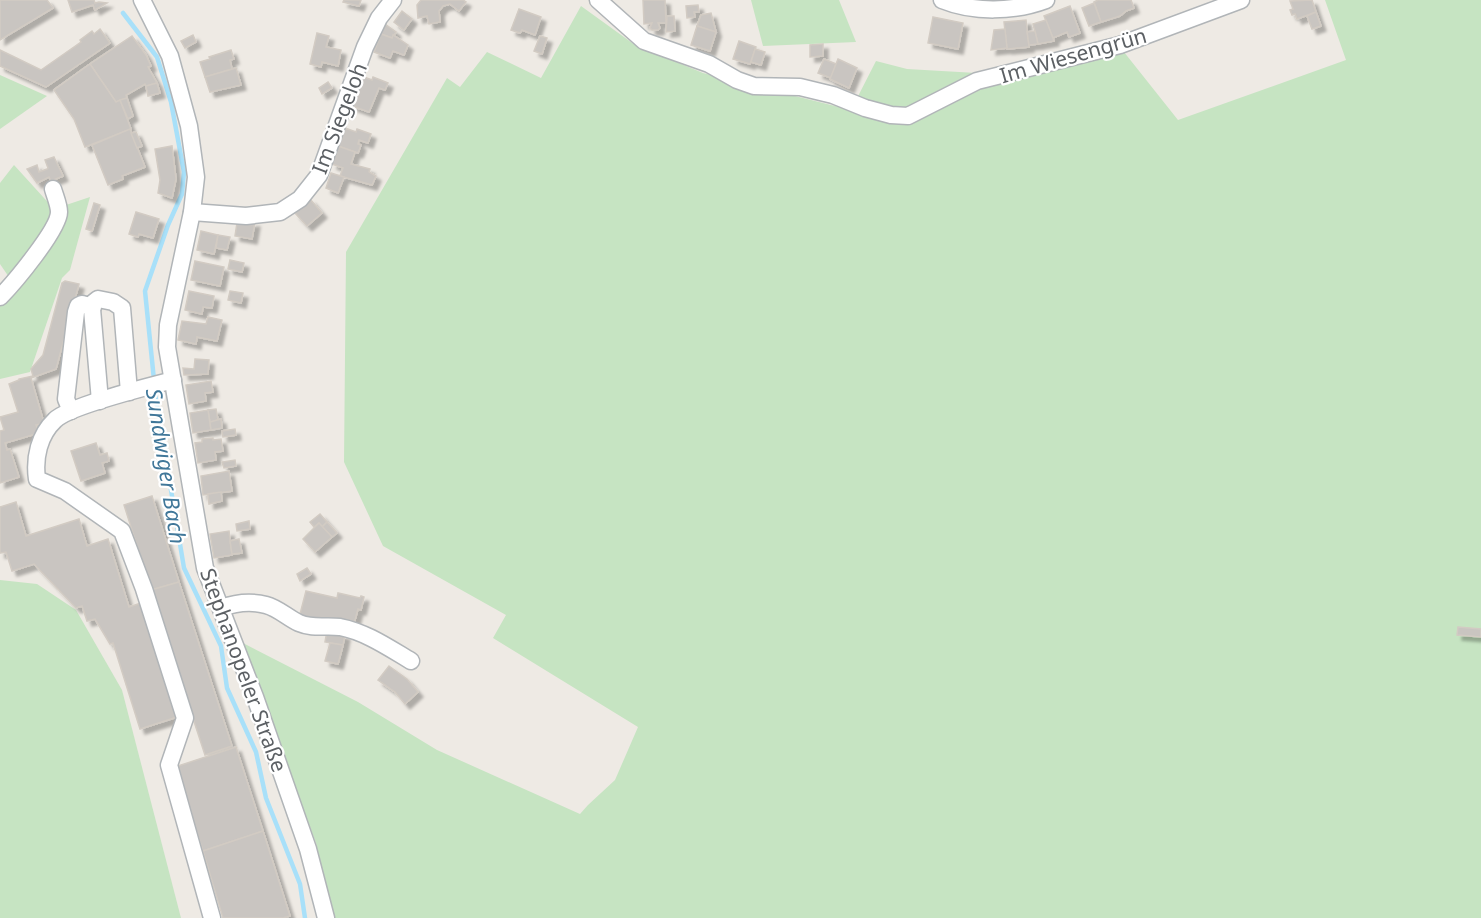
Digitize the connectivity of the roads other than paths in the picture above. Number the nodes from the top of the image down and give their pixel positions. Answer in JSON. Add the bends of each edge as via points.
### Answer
{"nodes":[{"id":1,"x":142,"y":0,"type":"edge"},
{"id":2,"x":393,"y":0,"type":"edge"},
{"id":3,"x":598,"y":0,"type":"edge"},
{"id":4,"x":942,"y":0,"type":"edge"},
{"id":5,"x":1046,"y":0,"type":"edge"},
{"id":6,"x":1242,"y":0,"type":"edge"},
{"id":7,"x":53,"y":189,"type":"dead end"},
{"id":8,"x":192,"y":212,"type":"junction"},
{"id":9,"x":0,"y":297,"type":"edge"},
{"id":10,"x":93,"y":307,"type":"junction"},
{"id":11,"x":160,"y":383,"type":"junction"},
{"id":12,"x":129,"y":392,"type":"junction"},
{"id":13,"x":100,"y":401,"type":"junction"},
{"id":14,"x":71,"y":411,"type":"junction"},
{"id":15,"x":221,"y":608,"type":"junction"},
{"id":16,"x":411,"y":661,"type":"dead end"},
{"id":17,"x":212,"y":918,"type":"edge"},
{"id":18,"x":326,"y":918,"type":"edge"}],
"edges":[{"from":1,"to":8,"type":"street","name":"Stephanopeler Straße","via":[[170,56],[189,126],[196,177]]},
{"from":2,"to":8,"type":"street","name":"Im Siegeloh","via":[[365,47],[320,175],[300,199],[280,212],[246,216]]},
{"from":3,"to":6,"type":"street","name":"Im Wiesengrün","via":[[644,41],[709,64],[753,86],[800,87],[908,116],[976,81],[1120,45]]},
{"from":4,"to":5,"type":"street","via":[[989,9],[1029,6]]},
{"from":7,"to":9,"type":"street","via":[[59,212],[54,229]]},
{"from":8,"to":11,"type":"street","name":"Stephanopeler Straße"},
{"from":10,"to":12,"type":"street","via":[[98,299],[122,308]]},
{"from":10,"to":13,"type":"street"},
{"from":10,"to":14,"type":"street","via":[[82,304],[76,312],[66,399]]},
{"from":11,"to":12,"type":"street"},
{"from":11,"to":15,"type":"street","name":"Stephanopeler Straße","via":[[201,553]]},
{"from":12,"to":13,"type":"street"},
{"from":13,"to":14,"type":"street"},
{"from":14,"to":17,"type":"street","via":[[55,420],[41,440],[35,465],[37,479],[65,491],[122,531],[185,718],[169,765]]},
{"from":15,"to":16,"type":"street","via":[[237,602],[267,605],[299,623],[356,632]]},
{"from":15,"to":18,"type":"street","name":"Stephanopeler Straße","via":[[308,849]]}]}
